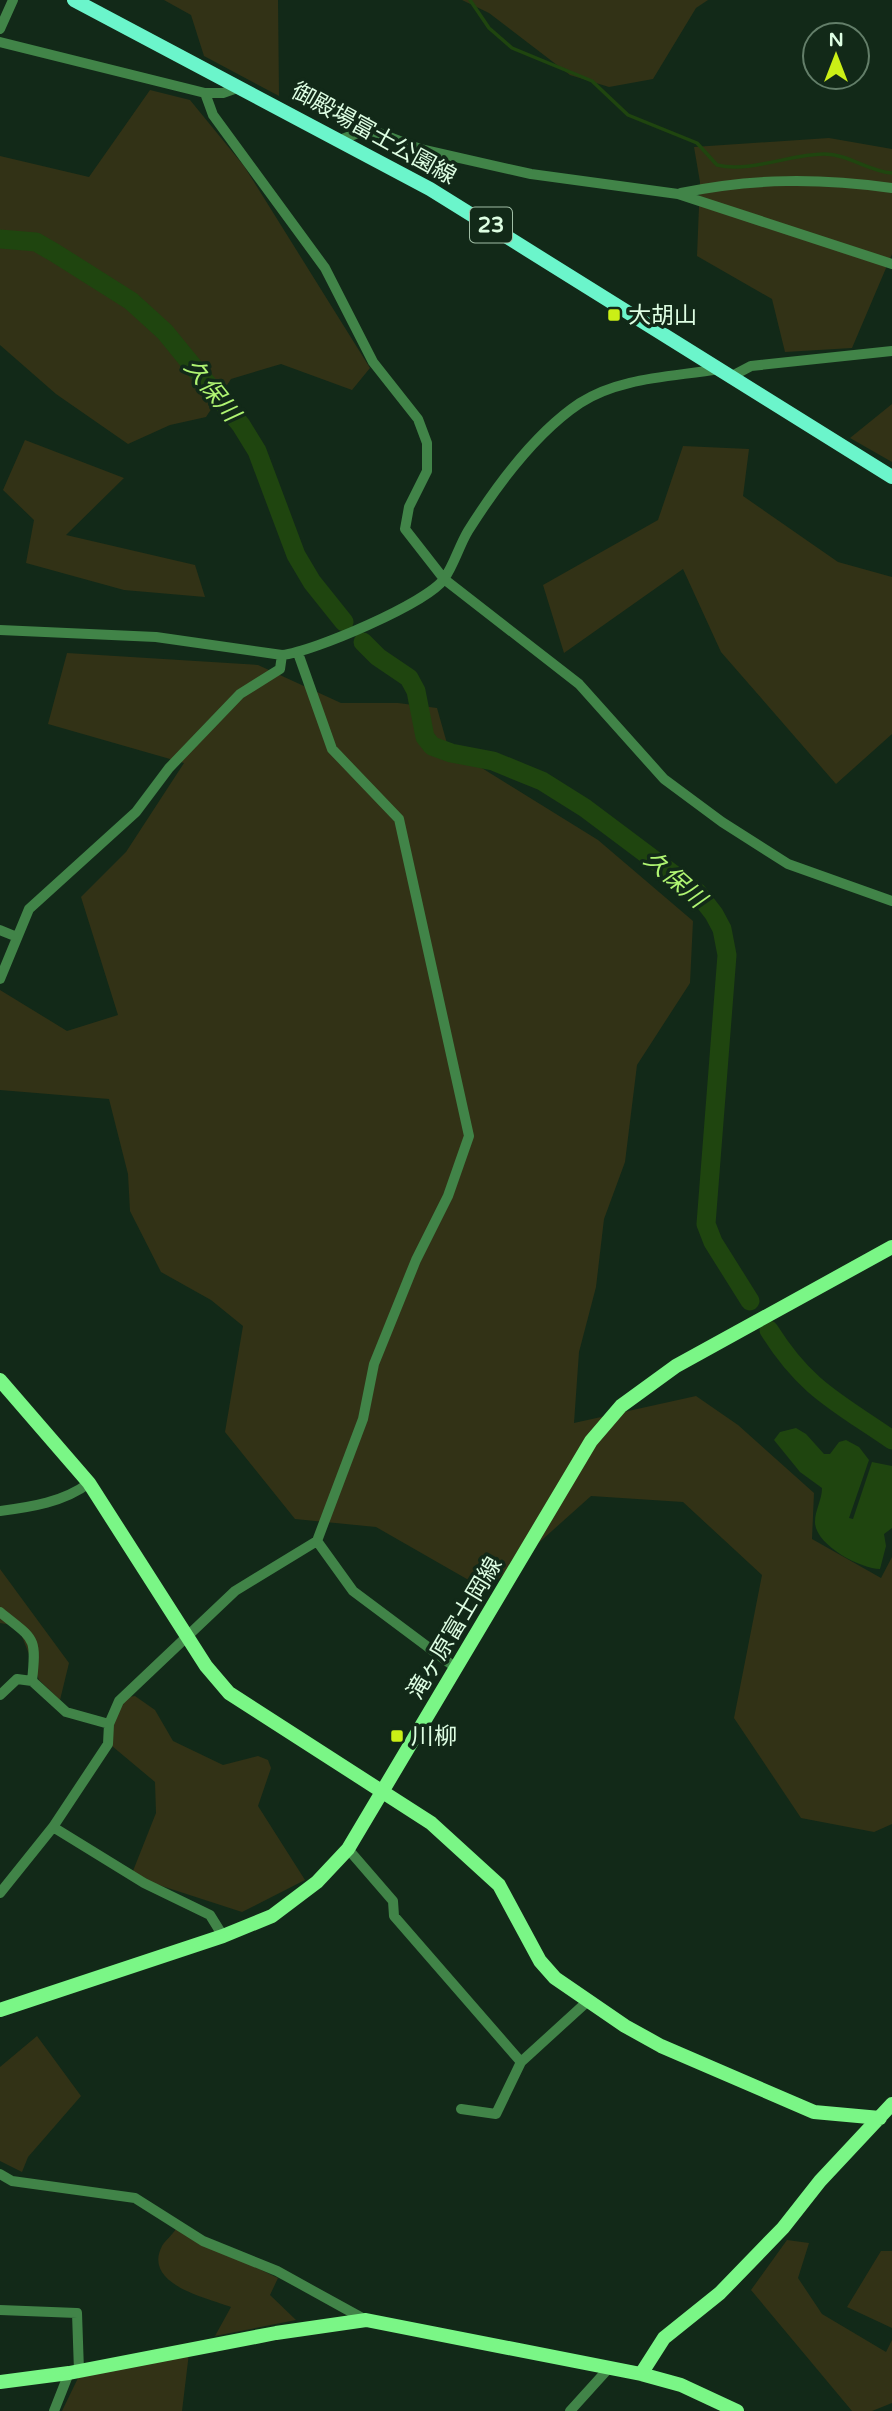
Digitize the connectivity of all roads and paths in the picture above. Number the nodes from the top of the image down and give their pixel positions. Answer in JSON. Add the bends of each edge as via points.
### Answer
{"nodes":[{"id":1,"x":13,"y":0,"type":"edge"},
{"id":2,"x":74,"y":0,"type":"edge"},
{"id":3,"x":0,"y":29,"type":"edge"},
{"id":4,"x":0,"y":41,"type":"edge"},
{"id":5,"x":240,"y":87,"type":"junction"},
{"id":6,"x":205,"y":93,"type":"junction"},
{"id":7,"x":340,"y":140,"type":"junction"},
{"id":8,"x":892,"y":188,"type":"edge"},
{"id":9,"x":678,"y":194,"type":"junction"},
{"id":10,"x":892,"y":264,"type":"edge"},
{"id":11,"x":892,"y":351,"type":"edge"},
{"id":12,"x":726,"y":372,"type":"junction"},
{"id":13,"x":892,"y":477,"type":"edge"},
{"id":14,"x":444,"y":579,"type":"junction"},
{"id":15,"x":0,"y":630,"type":"edge"},
{"id":16,"x":298,"y":653,"type":"junction"},
{"id":17,"x":282,"y":655,"type":"junction"},
{"id":18,"x":892,"y":901,"type":"edge"},
{"id":19,"x":0,"y":930,"type":"edge"},
{"id":20,"x":17,"y":937,"type":"junction"},
{"id":21,"x":0,"y":979,"type":"edge"},
{"id":22,"x":892,"y":1247,"type":"edge"},
{"id":23,"x":0,"y":1380,"type":"edge"},
{"id":24,"x":89,"y":1483,"type":"junction"},
{"id":25,"x":0,"y":1511,"type":"edge"},
{"id":26,"x":317,"y":1541,"type":"junction"},
{"id":27,"x":0,"y":1612,"type":"edge"},
{"id":28,"x":186,"y":1635,"type":"junction"},
{"id":29,"x":456,"y":1668,"type":"junction"},
{"id":30,"x":32,"y":1681,"type":"junction"},
{"id":31,"x":0,"y":1695,"type":"edge"},
{"id":32,"x":109,"y":1724,"type":"junction"},
{"id":33,"x":382,"y":1791,"type":"junction"},
{"id":34,"x":53,"y":1827,"type":"junction"},
{"id":35,"x":348,"y":1849,"type":"junction"},
{"id":36,"x":0,"y":1893,"type":"edge"},
{"id":37,"x":223,"y":1936,"type":"junction"},
{"id":38,"x":589,"y":2000,"type":"junction"},
{"id":39,"x":0,"y":2010,"type":"edge"},
{"id":40,"x":521,"y":2062,"type":"junction"},
{"id":41,"x":892,"y":2104,"type":"edge"},
{"id":42,"x":461,"y":2109,"type":"dead end"},
{"id":43,"x":880,"y":2118,"type":"junction"},
{"id":44,"x":0,"y":2174,"type":"edge"},
{"id":45,"x":0,"y":2310,"type":"edge"},
{"id":46,"x":366,"y":2320,"type":"junction"},
{"id":47,"x":609,"y":2368,"type":"junction"},
{"id":48,"x":74,"y":2372,"type":"junction"},
{"id":49,"x":641,"y":2374,"type":"junction"},
{"id":50,"x":0,"y":2382,"type":"edge"},
{"id":51,"x":54,"y":2411,"type":"edge"},
{"id":52,"x":570,"y":2411,"type":"edge"},
{"id":53,"x":737,"y":2411,"type":"edge"}],
"edges":[{"from":1,"to":3,"type":"street"},
{"from":2,"to":5,"type":"main road","name":"御殿場富士公園線","number":"23"},
{"from":4,"to":6,"type":"street"},
{"from":5,"to":6,"type":"street"},
{"from":5,"to":7,"type":"main road","name":"御殿場富士公園線","number":"23"},
{"from":6,"to":14,"type":"street","via":[[213,114],[325,268],[373,362],[418,419],[426,443],[427,471],[408,507],[405,529]]},
{"from":7,"to":9,"type":"street","via":[[363,131],[379,133],[420,149],[531,174]]},
{"from":7,"to":12,"type":"main road","name":"御殿場富士公園線","number":"23","via":[[498,230]]},
{"from":8,"to":9,"type":"street","via":[[786,179]]},
{"from":9,"to":10,"type":"street"},
{"from":11,"to":12,"type":"street"},
{"from":12,"to":13,"type":"main road","name":"御殿場富士公園線","number":"23"},
{"from":12,"to":14,"type":"street","via":[[622,384],[580,403],[523,456],[498,488],[469,530]]},
{"from":14,"to":16,"type":"street","via":[[428,593],[371,623]]},
{"from":14,"to":18,"type":"street","via":[[579,684],[664,779],[722,822],[788,864]]},
{"from":15,"to":17,"type":"street","via":[[156,637]]},
{"from":16,"to":17,"type":"street"},
{"from":16,"to":26,"type":"street","via":[[332,749],[400,819],[469,1136],[448,1196],[374,1364],[363,1419]]},
{"from":17,"to":20,"type":"street","via":[[279,668],[240,694],[169,768],[136,812],[29,909]]},
{"from":19,"to":20,"type":"street"},
{"from":20,"to":21,"type":"street"},
{"from":22,"to":29,"type":"street","name":"滝ヶ原富士岡線","via":[[676,1366],[621,1406],[591,1441]]},
{"from":23,"to":24,"type":"street"},
{"from":24,"to":25,"type":"street","via":[[75,1493],[28,1508]]},
{"from":24,"to":28,"type":"street"},
{"from":26,"to":28,"type":"street","via":[[235,1591]]},
{"from":26,"to":29,"type":"street","via":[[353,1591]]},
{"from":27,"to":30,"type":"street","via":[[29,1633],[36,1648]]},
{"from":28,"to":32,"type":"street","via":[[119,1701]]},
{"from":28,"to":33,"type":"street","via":[[229,1693]]},
{"from":29,"to":33,"type":"street","name":"滝ヶ原富士岡線"},
{"from":30,"to":31,"type":"street","via":[[17,1679]]},
{"from":30,"to":32,"type":"street","via":[[66,1712]]},
{"from":32,"to":34,"type":"street","via":[[108,1744]]},
{"from":33,"to":35,"type":"street","name":"滝ヶ原富士岡線"},
{"from":33,"to":38,"type":"street","via":[[431,1823],[488,1872],[540,1961],[555,1978]]},
{"from":34,"to":36,"type":"street"},
{"from":34,"to":37,"type":"street","via":[[138,1880],[210,1915]]},
{"from":35,"to":37,"type":"street","name":"滝ヶ原富士岡線","via":[[294,1901],[272,1916]]},
{"from":35,"to":40,"type":"street","via":[[392,1900],[394,1916]]},
{"from":37,"to":39,"type":"street","name":"滝ヶ原富士岡線"},
{"from":38,"to":40,"type":"street"},
{"from":38,"to":43,"type":"street","via":[[661,2046],[787,2102],[814,2112]]},
{"from":40,"to":42,"type":"street","via":[[496,2114]]},
{"from":41,"to":43,"type":"street"},
{"from":43,"to":49,"type":"street","via":[[729,2284],[664,2338]]},
{"from":44,"to":46,"type":"street","via":[[12,2180],[135,2198],[204,2241],[277,2271]]},
{"from":45,"to":48,"type":"street","via":[[77,2313]]},
{"from":46,"to":47,"type":"street"},
{"from":46,"to":48,"type":"street"},
{"from":47,"to":49,"type":"street"},
{"from":47,"to":52,"type":"street"},
{"from":48,"to":50,"type":"street"},
{"from":48,"to":51,"type":"street"},
{"from":49,"to":53,"type":"street","via":[[681,2385]]}]}
